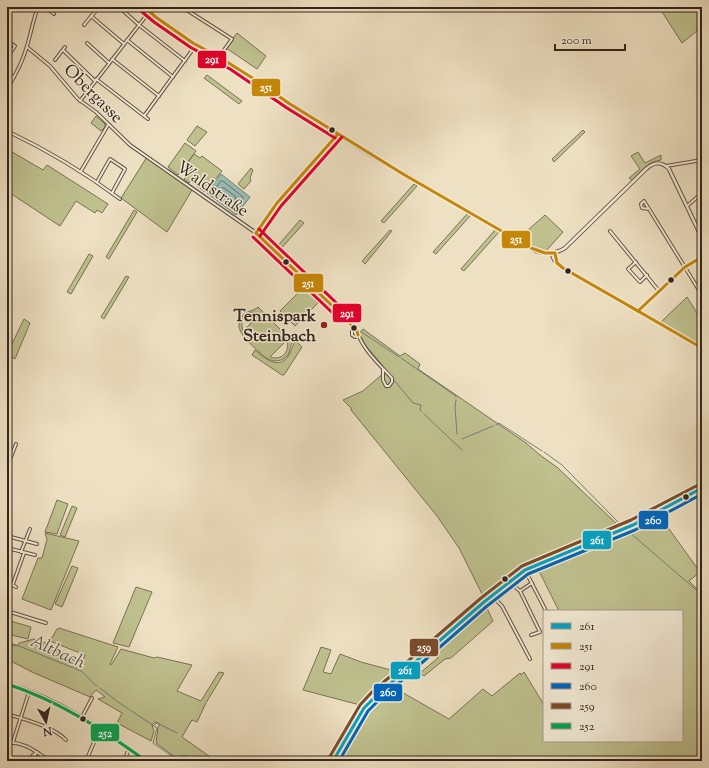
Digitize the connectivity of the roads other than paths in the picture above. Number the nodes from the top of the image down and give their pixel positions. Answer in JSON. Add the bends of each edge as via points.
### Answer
{"nodes":[{"id":1,"x":38,"y":7,"type":"edge"},
{"id":2,"x":45,"y":7,"type":"edge"},
{"id":3,"x":99,"y":7,"type":"edge"},
{"id":4,"x":119,"y":7,"type":"edge"},
{"id":5,"x":144,"y":7,"type":"edge"},
{"id":6,"x":148,"y":7,"type":"edge"},
{"id":7,"x":153,"y":7,"type":"edge"},
{"id":8,"x":182,"y":7,"type":"edge"},
{"id":9,"x":150,"y":12,"type":"junction"},
{"id":10,"x":54,"y":14,"type":"dead end"},
{"id":11,"x":91,"y":16,"type":"junction"},
{"id":12,"x":84,"y":25,"type":"dead end"},
{"id":13,"x":139,"y":25,"type":"junction"},
{"id":14,"x":127,"y":40,"type":"junction"},
{"id":15,"x":7,"y":41,"type":"edge"},
{"id":16,"x":87,"y":43,"type":"dead end"},
{"id":17,"x":124,"y":44,"type":"junction"},
{"id":18,"x":196,"y":45,"type":"junction"},
{"id":19,"x":27,"y":47,"type":"junction"},
{"id":20,"x":64,"y":47,"type":"dead end"},
{"id":21,"x":63,"y":50,"type":"junction"},
{"id":22,"x":219,"y":57,"type":"junction"},
{"id":23,"x":7,"y":58,"type":"edge"},
{"id":24,"x":112,"y":59,"type":"junction"},
{"id":25,"x":55,"y":60,"type":"dead end"},
{"id":26,"x":185,"y":61,"type":"junction"},
{"id":27,"x":109,"y":63,"type":"junction"},
{"id":28,"x":7,"y":75,"type":"edge"},
{"id":29,"x":14,"y":77,"type":"junction"},
{"id":30,"x":173,"y":77,"type":"junction"},
{"id":31,"x":95,"y":80,"type":"junction"},
{"id":32,"x":7,"y":89,"type":"edge"},
{"id":33,"x":159,"y":96,"type":"junction"},
{"id":34,"x":80,"y":101,"type":"junction"},
{"id":35,"x":144,"y":116,"type":"junction"},
{"id":36,"x":148,"y":119,"type":"dead end"},
{"id":37,"x":108,"y":125,"type":"junction"},
{"id":38,"x":7,"y":131,"type":"edge"},
{"id":39,"x":338,"y":134,"type":"junction"},
{"id":40,"x":146,"y":155,"type":"joint"},
{"id":41,"x":702,"y":160,"type":"edge"},
{"id":42,"x":666,"y":166,"type":"junction"},
{"id":43,"x":81,"y":171,"type":"junction"},
{"id":44,"x":96,"y":182,"type":"junction"},
{"id":45,"x":112,"y":193,"type":"junction"},
{"id":46,"x":702,"y":193,"type":"edge"},
{"id":47,"x":120,"y":199,"type":"dead end"},
{"id":48,"x":687,"y":206,"type":"junction"},
{"id":49,"x":649,"y":209,"type":"dead end"},
{"id":50,"x":610,"y":231,"type":"dead end"},
{"id":51,"x":256,"y":233,"type":"junction"},
{"id":52,"x":702,"y":238,"type":"edge"},
{"id":53,"x":551,"y":253,"type":"junction"},
{"id":54,"x":555,"y":253,"type":"junction"},
{"id":55,"x":702,"y":257,"type":"edge"},
{"id":56,"x":636,"y":262,"type":"junction"},
{"id":57,"x":557,"y":263,"type":"junction"},
{"id":58,"x":685,"y":267,"type":"junction"},
{"id":59,"x":647,"y":275,"type":"junction"},
{"id":60,"x":659,"y":291,"type":"junction"},
{"id":61,"x":702,"y":295,"type":"edge"},
{"id":62,"x":638,"y":311,"type":"junction"},
{"id":63,"x":352,"y":325,"type":"junction"},
{"id":64,"x":358,"y":335,"type":"junction"},
{"id":65,"x":702,"y":348,"type":"edge"},
{"id":66,"x":383,"y":369,"type":"junction"},
{"id":67,"x":16,"y":444,"type":"dead end"},
{"id":68,"x":7,"y":467,"type":"edge"},
{"id":69,"x":702,"y":488,"type":"edge"},
{"id":70,"x":30,"y":529,"type":"dead end"},
{"id":71,"x":7,"y":536,"type":"edge"},
{"id":72,"x":25,"y":540,"type":"junction"},
{"id":73,"x":37,"y":544,"type":"dead end"},
{"id":74,"x":7,"y":548,"type":"edge"},
{"id":75,"x":21,"y":552,"type":"junction"},
{"id":76,"x":24,"y":553,"type":"junction"},
{"id":77,"x":35,"y":555,"type":"dead end"},
{"id":78,"x":525,"y":570,"type":"junction"},
{"id":79,"x":532,"y":583,"type":"junction"},
{"id":80,"x":7,"y":584,"type":"edge"},
{"id":81,"x":12,"y":585,"type":"junction"},
{"id":82,"x":16,"y":587,"type":"dead end"},
{"id":83,"x":520,"y":591,"type":"junction"},
{"id":84,"x":546,"y":610,"type":"edge"},
{"id":85,"x":7,"y":611,"type":"edge"},
{"id":86,"x":46,"y":623,"type":"dead end"},
{"id":87,"x":531,"y":635,"type":"dead end"},
{"id":88,"x":530,"y":659,"type":"dead end"},
{"id":89,"x":7,"y":684,"type":"edge"},
{"id":90,"x":29,"y":692,"type":"junction"},
{"id":91,"x":92,"y":698,"type":"dead end"},
{"id":92,"x":7,"y":714,"type":"edge"},
{"id":93,"x":82,"y":717,"type":"junction"},
{"id":94,"x":20,"y":718,"type":"junction"},
{"id":95,"x":100,"y":728,"type":"junction"},
{"id":96,"x":66,"y":740,"type":"dead end"},
{"id":97,"x":14,"y":742,"type":"junction"},
{"id":98,"x":7,"y":743,"type":"edge"},
{"id":99,"x":129,"y":749,"type":"junction"},
{"id":100,"x":37,"y":752,"type":"junction"},
{"id":101,"x":31,"y":761,"type":"edge"},
{"id":102,"x":50,"y":761,"type":"edge"},
{"id":103,"x":86,"y":761,"type":"edge"},
{"id":104,"x":124,"y":761,"type":"edge"},
{"id":105,"x":146,"y":761,"type":"edge"},
{"id":106,"x":333,"y":761,"type":"edge"}],
"edges":[{"from":1,"to":19,"type":"street"},
{"from":2,"to":10,"type":"street"},
{"from":3,"to":11,"type":"street"},
{"from":4,"to":13,"type":"street"},
{"from":5,"to":9,"type":"street"},
{"from":6,"to":9,"type":"street"},
{"from":7,"to":9,"type":"street"},
{"from":8,"to":22,"type":"street","via":[[232,39]]},
{"from":9,"to":13,"type":"street"},
{"from":9,"to":18,"type":"street"},
{"from":11,"to":12,"type":"street"},
{"from":11,"to":17,"type":"street"},
{"from":13,"to":14,"type":"street"},
{"from":13,"to":26,"type":"street"},
{"from":14,"to":17,"type":"street"},
{"from":14,"to":30,"type":"street"},
{"from":15,"to":23,"type":"street","via":[[15,46]]},
{"from":16,"to":27,"type":"street"},
{"from":17,"to":24,"type":"street"},
{"from":18,"to":22,"type":"street"},
{"from":18,"to":26,"type":"street"},
{"from":19,"to":29,"type":"street"},
{"from":19,"to":34,"type":"street","name":"Obergasse","via":[[50,66]]},
{"from":20,"to":21,"type":"street"},
{"from":21,"to":25,"type":"street"},
{"from":21,"to":31,"type":"street"},
{"from":22,"to":39,"type":"street"},
{"from":24,"to":27,"type":"street"},
{"from":24,"to":33,"type":"street"},
{"from":26,"to":30,"type":"street"},
{"from":27,"to":31,"type":"street"},
{"from":28,"to":29,"type":"street"},
{"from":29,"to":32,"type":"street"},
{"from":30,"to":33,"type":"street"},
{"from":31,"to":34,"type":"street"},
{"from":31,"to":35,"type":"street"},
{"from":33,"to":35,"type":"street"},
{"from":34,"to":37,"type":"street","name":"Obergasse","via":[[96,112]]},
{"from":35,"to":36,"type":"street"},
{"from":37,"to":40,"type":"street","name":"Obergasse","via":[[130,145]]},
{"from":37,"to":43,"type":"street"},
{"from":38,"to":43,"type":"street"},
{"from":39,"to":51,"type":"street","via":[[278,203]]},
{"from":39,"to":53,"type":"street","via":[[530,248]]},
{"from":40,"to":51,"type":"street","name":"Waldstraße"},
{"from":41,"to":42,"type":"street"},
{"from":42,"to":48,"type":"street"},
{"from":42,"to":54,"type":"street","via":[[660,163],[650,166],[568,245]]},
{"from":43,"to":44,"type":"street"},
{"from":44,"to":45,"type":"street"},
{"from":44,"to":45,"type":"street","via":[[110,159],[125,169]]},
{"from":45,"to":47,"type":"street"},
{"from":46,"to":48,"type":"street"},
{"from":48,"to":52,"type":"street"},
{"from":49,"to":58,"type":"street"},
{"from":50,"to":56,"type":"street"},
{"from":51,"to":63,"type":"street","name":"Waldstraße"},
{"from":53,"to":54,"type":"street"},
{"from":53,"to":57,"type":"street"},
{"from":54,"to":57,"type":"street"},
{"from":55,"to":58,"type":"street"},
{"from":56,"to":59,"type":"street"},
{"from":56,"to":59,"type":"street","via":[[628,269],[640,282]]},
{"from":57,"to":62,"type":"street"},
{"from":58,"to":60,"type":"street"},
{"from":58,"to":61,"type":"street"},
{"from":59,"to":60,"type":"street"},
{"from":60,"to":62,"type":"street"},
{"from":62,"to":65,"type":"street"},
{"from":63,"to":64,"type":"street","name":"Waldstraße","via":[[358,331]]},
{"from":63,"to":64,"type":"street","name":"Waldstraße","via":[[352,335]]},
{"from":64,"to":66,"type":"street","name":"Waldstraße"},
{"from":66,"to":66,"type":"street","name":"Waldstraße","via":[[384,382],[387,386],[391,384],[392,378]]},
{"from":67,"to":68,"type":"street"},
{"from":69,"to":78,"type":"street","via":[[625,529]]},
{"from":70,"to":72,"type":"street"},
{"from":71,"to":72,"type":"street"},
{"from":72,"to":73,"type":"street"},
{"from":72,"to":75,"type":"street"},
{"from":74,"to":75,"type":"street"},
{"from":75,"to":76,"type":"street"},
{"from":76,"to":77,"type":"street"},
{"from":76,"to":81,"type":"street"},
{"from":78,"to":79,"type":"street"},
{"from":78,"to":106,"type":"street","via":[[484,602],[375,697],[364,708]]},
{"from":79,"to":83,"type":"street"},
{"from":79,"to":84,"type":"street"},
{"from":80,"to":81,"type":"street"},
{"from":81,"to":82,"type":"street"},
{"from":83,"to":87,"type":"street","via":[[540,632]]},
{"from":83,"to":88,"type":"street","via":[[514,586],[511,587],[497,600]]},
{"from":85,"to":86,"type":"street"},
{"from":89,"to":90,"type":"street"},
{"from":90,"to":93,"type":"street"},
{"from":90,"to":94,"type":"street"},
{"from":91,"to":93,"type":"street"},
{"from":92,"to":94,"type":"street"},
{"from":93,"to":95,"type":"street"},
{"from":94,"to":96,"type":"street"},
{"from":94,"to":97,"type":"street"},
{"from":95,"to":99,"type":"street"},
{"from":95,"to":103,"type":"street"},
{"from":97,"to":98,"type":"street"},
{"from":97,"to":100,"type":"street"},
{"from":99,"to":104,"type":"street"},
{"from":99,"to":105,"type":"street"},
{"from":100,"to":101,"type":"street"},
{"from":100,"to":102,"type":"street"}]}
